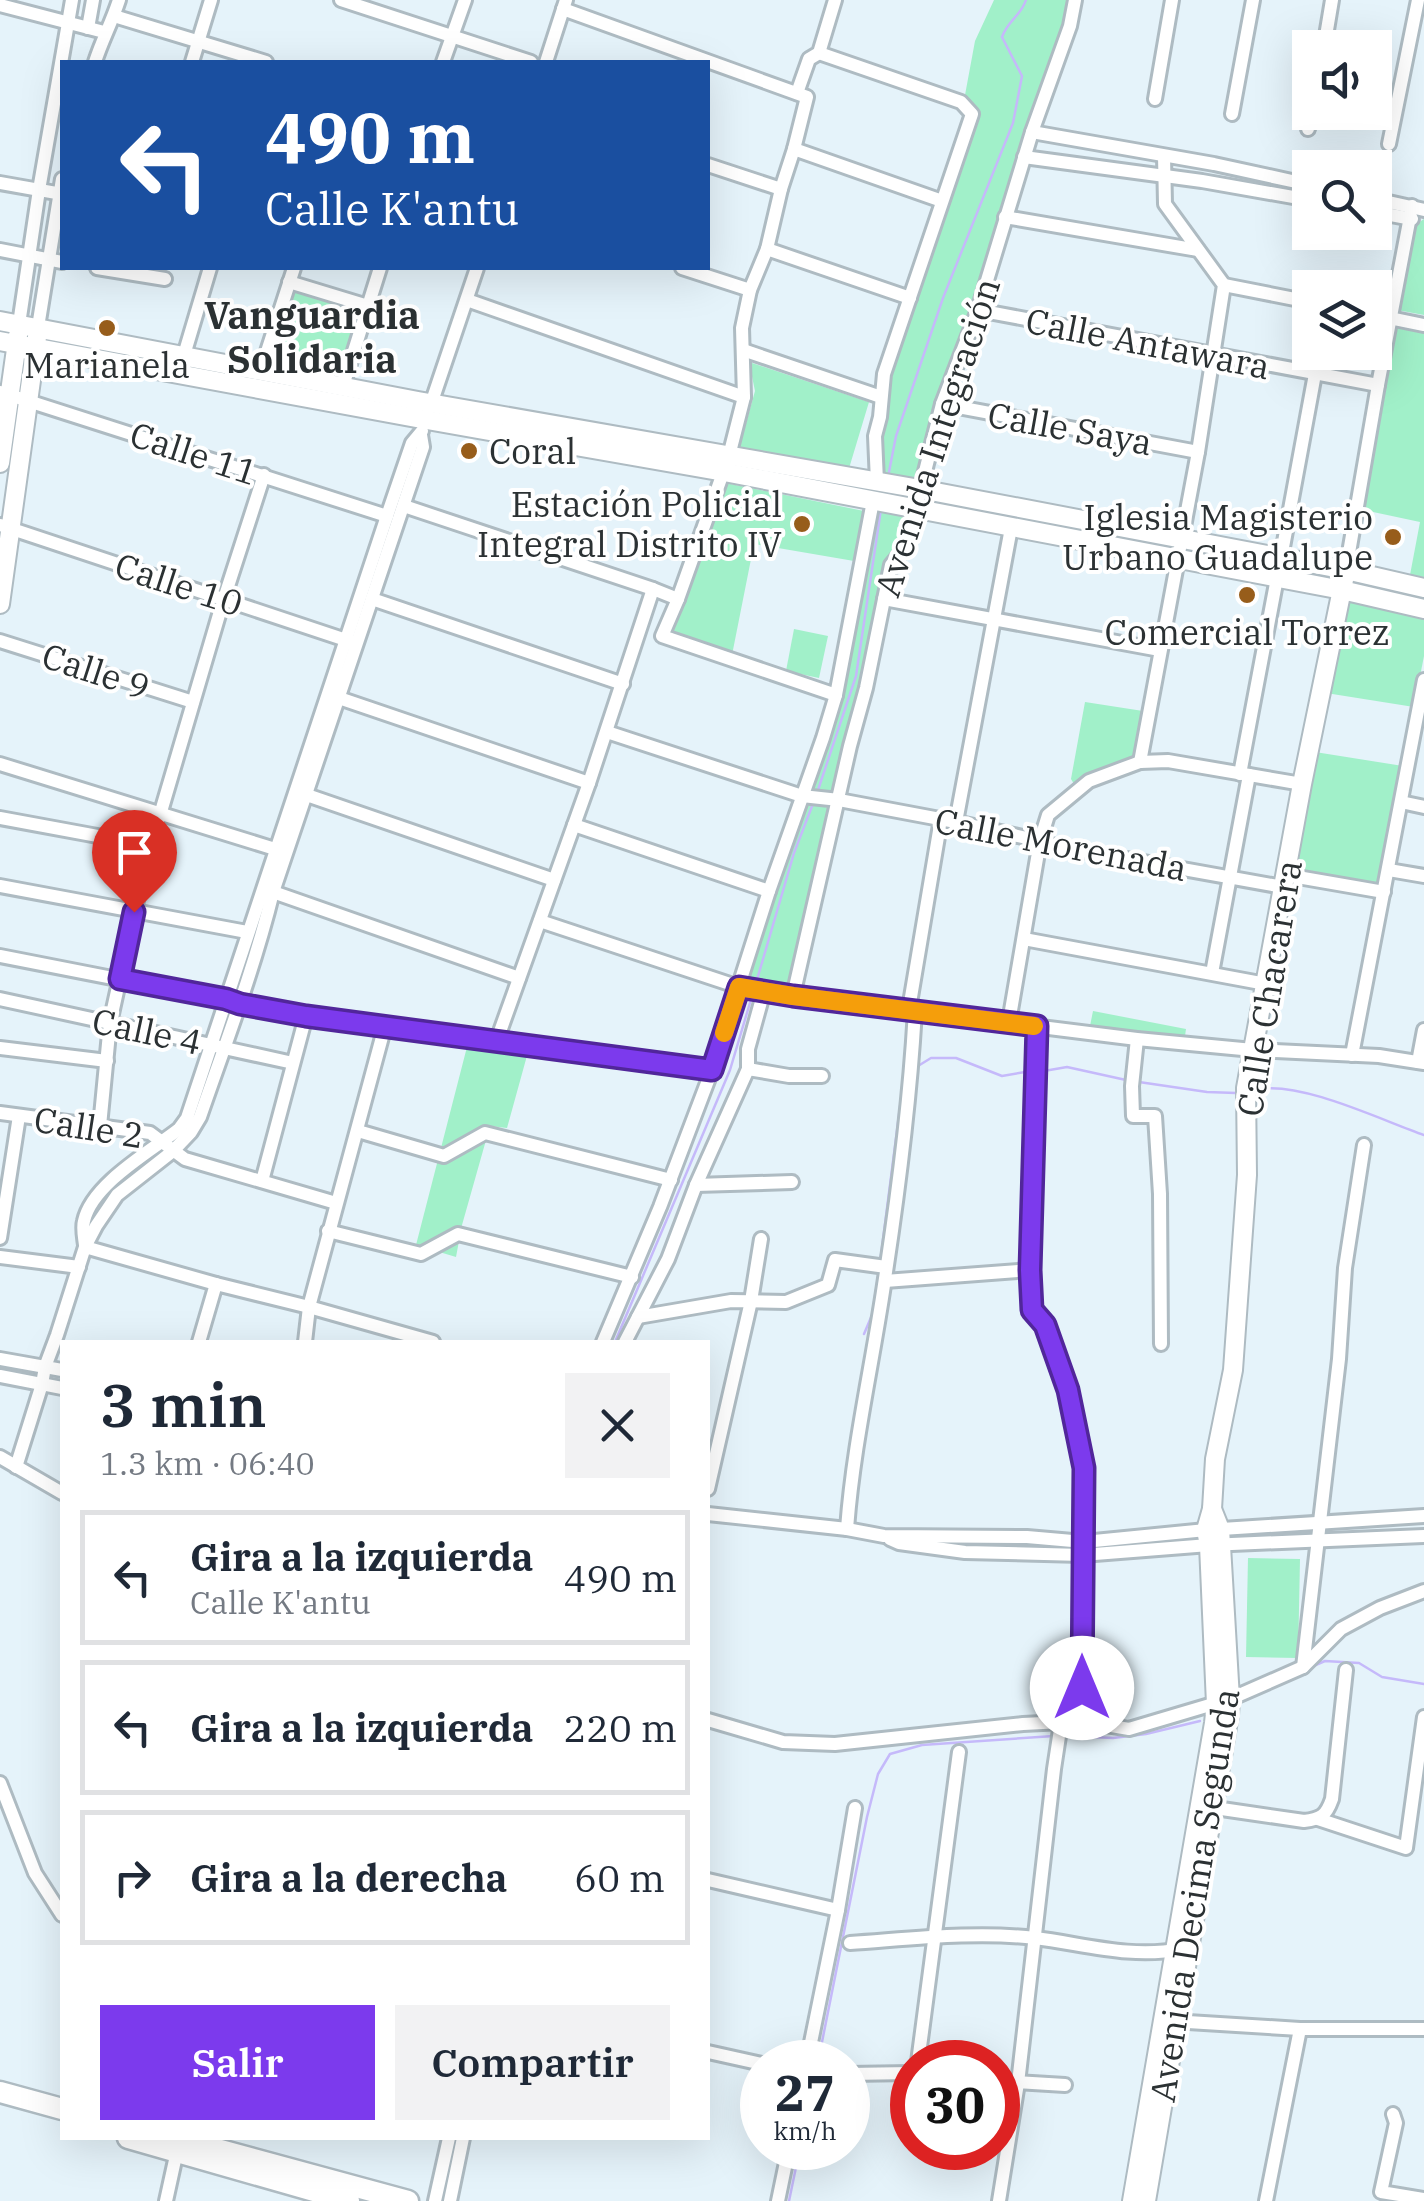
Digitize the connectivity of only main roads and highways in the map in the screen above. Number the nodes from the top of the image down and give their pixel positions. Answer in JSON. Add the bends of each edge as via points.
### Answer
{"nodes":[{"id":1,"x":0,"y":320,"type":"edge"},
{"id":2,"x":29,"y":326,"type":"junction"},
{"id":3,"x":18,"y":344,"type":"edge"},
{"id":4,"x":5,"y":393,"type":"edge"},
{"id":5,"x":426,"y":420,"type":"junction"},
{"id":6,"x":0,"y":463,"type":"edge"},
{"id":7,"x":882,"y":493,"type":"junction"},
{"id":8,"x":5,"y":527,"type":"edge"},
{"id":9,"x":1346,"y":570,"type":"junction"},
{"id":10,"x":1424,"y":588,"type":"edge"},
{"id":11,"x":1342,"y":590,"type":"junction"},
{"id":12,"x":0,"y":604,"type":"edge"},
{"id":13,"x":1424,"y":610,"type":"edge"},
{"id":14,"x":1212,"y":1509,"type":"joint"},
{"id":15,"x":1223,"y":1702,"type":"junction"},
{"id":16,"x":1182,"y":1949,"type":"junction"},
{"id":17,"x":1171,"y":2021,"type":"junction"},
{"id":18,"x":0,"y":2092,"type":"edge"},
{"id":19,"x":0,"y":2105,"type":"edge"},
{"id":20,"x":60,"y":2107,"type":"edge"},
{"id":21,"x":60,"y":2120,"type":"edge"},
{"id":22,"x":144,"y":2140,"type":"edge"},
{"id":23,"x":176,"y":2144,"type":"edge"},
{"id":24,"x":349,"y":2201,"type":"edge"},
{"id":25,"x":408,"y":2201,"type":"edge"},
{"id":26,"x":1132,"y":2201,"type":"edge"},
{"id":27,"x":1146,"y":2201,"type":"edge"}],
"edges":[{"from":1,"to":2,"type":"main road"},
{"from":2,"to":3,"type":"main road"},
{"from":2,"to":5,"type":"main road","via":[[343,386]]},
{"from":3,"to":4,"type":"main road"},
{"from":3,"to":5,"type":"main road"},
{"from":3,"to":8,"type":"main road","via":[[29,400]]},
{"from":4,"to":6,"type":"main road"},
{"from":5,"to":7,"type":"main road"},
{"from":7,"to":9,"type":"main road","via":[[920,489]]},
{"from":7,"to":11,"type":"main road","via":[[916,510]]},
{"from":8,"to":12,"type":"main road"},
{"from":9,"to":10,"type":"main road"},
{"from":9,"to":11,"type":"main road","name":"Calle Chacarera"},
{"from":11,"to":13,"type":"main road"},
{"from":11,"to":14,"type":"main road","name":"Calle Chacarera","via":[[1246,1088],[1247,1175],[1233,1370]]},
{"from":14,"to":15,"type":"main road","name":"Avenida Decima Segunda"},
{"from":15,"to":16,"type":"main road","name":"Avenida Decima Segunda"},
{"from":15,"to":16,"type":"main road","name":"Avenida Decima Segunda","via":[[1215,1808]]},
{"from":16,"to":17,"type":"main road","name":"Avenida Decima Segunda"},
{"from":17,"to":26,"type":"main road","name":"Avenida Decima Segunda"},
{"from":17,"to":27,"type":"main road","name":"Avenida Decima Segunda"},
{"from":18,"to":20,"type":"highway"},
{"from":19,"to":21,"type":"highway"},
{"from":22,"to":23,"type":"highway"},
{"from":23,"to":24,"type":"highway"},
{"from":23,"to":25,"type":"highway"}]}
